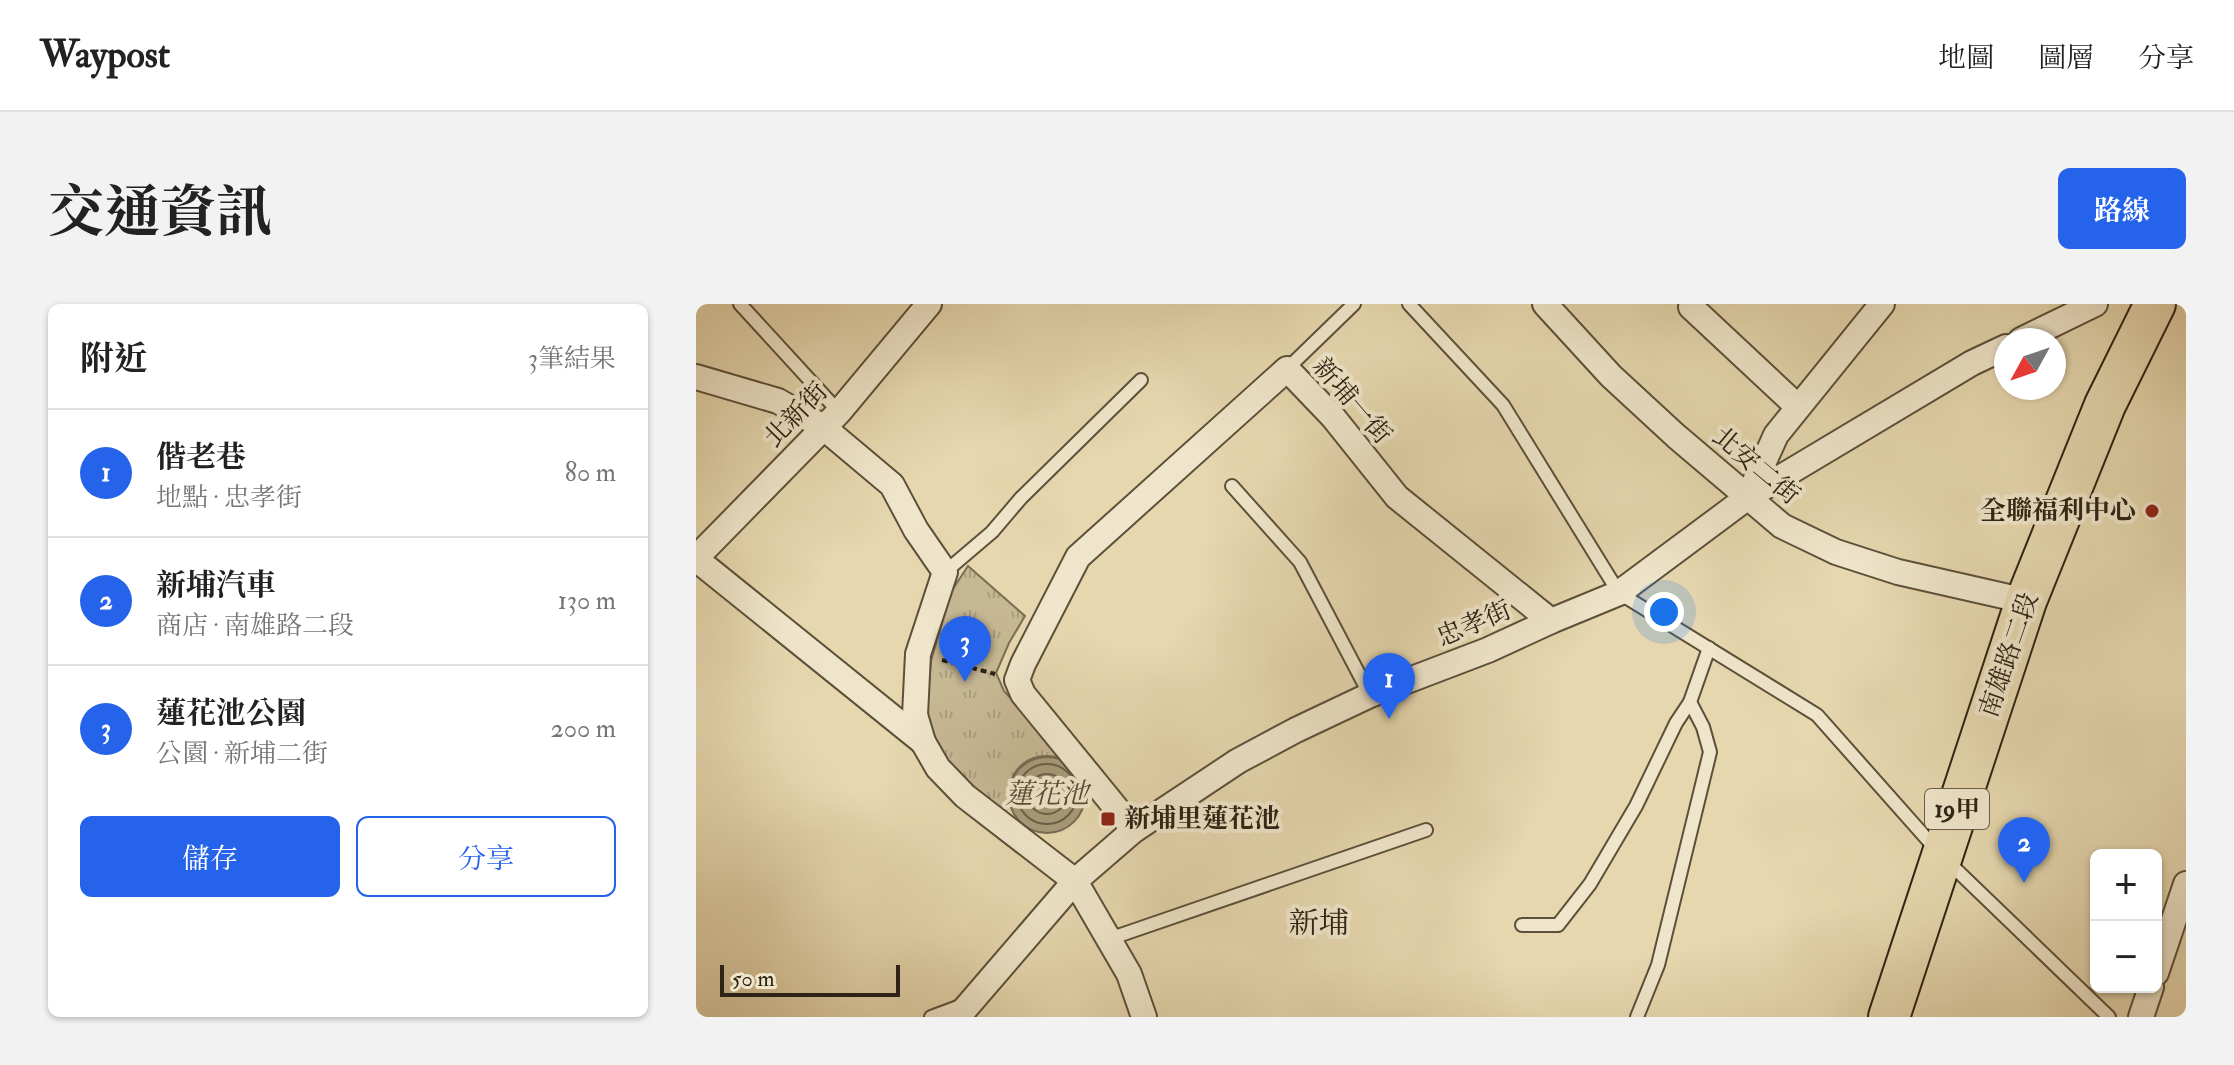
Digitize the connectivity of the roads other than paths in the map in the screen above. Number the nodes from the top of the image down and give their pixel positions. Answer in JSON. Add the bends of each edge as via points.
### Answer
{"nodes":[{"id":1,"x":740,"y":304,"type":"edge"},
{"id":2,"x":929,"y":304,"type":"edge"},
{"id":3,"x":1354,"y":304,"type":"edge"},
{"id":4,"x":1409,"y":304,"type":"edge"},
{"id":5,"x":1545,"y":304,"type":"edge"},
{"id":6,"x":1882,"y":304,"type":"edge"},
{"id":7,"x":2095,"y":304,"type":"edge"},
{"id":8,"x":2155,"y":304,"type":"edge"},
{"id":9,"x":1691,"y":307,"type":"dead end"},
{"id":10,"x":2046,"y":328,"type":"edge"},
{"id":11,"x":1994,"y":353,"type":"edge"},
{"id":12,"x":1287,"y":369,"type":"junction"},
{"id":13,"x":696,"y":377,"type":"edge"},
{"id":14,"x":1141,"y":380,"type":"dead end"},
{"id":15,"x":1798,"y":407,"type":"junction"},
{"id":16,"x":831,"y":420,"type":"junction"},
{"id":17,"x":1232,"y":486,"type":"dead end"},
{"id":18,"x":1748,"y":497,"type":"junction"},
{"id":19,"x":696,"y":559,"type":"edge"},
{"id":20,"x":945,"y":572,"type":"junction"},
{"id":21,"x":1619,"y":593,"type":"junction"},
{"id":22,"x":2026,"y":601,"type":"junction"},
{"id":23,"x":1551,"y":621,"type":"junction"},
{"id":24,"x":1709,"y":648,"type":"junction"},
{"id":25,"x":1370,"y":695,"type":"junction"},
{"id":26,"x":1690,"y":702,"type":"junction"},
{"id":27,"x":923,"y":742,"type":"junction"},
{"id":28,"x":1134,"y":830,"type":"junction"},
{"id":29,"x":1426,"y":830,"type":"dead end"},
{"id":30,"x":1942,"y":856,"type":"junction"},
{"id":31,"x":1075,"y":881,"type":"junction"},
{"id":32,"x":2186,"y":884,"type":"edge"},
{"id":33,"x":1522,"y":925,"type":"dead end"},
{"id":34,"x":1109,"y":939,"type":"junction"},
{"id":35,"x":2162,"y":955,"type":"edge"},
{"id":36,"x":2149,"y":993,"type":"edge"},
{"id":37,"x":966,"y":1009,"type":"edge"},
{"id":38,"x":931,"y":1017,"type":"edge"},
{"id":39,"x":1144,"y":1017,"type":"edge"},
{"id":40,"x":1637,"y":1017,"type":"edge"},
{"id":41,"x":1889,"y":1017,"type":"edge"},
{"id":42,"x":2109,"y":1017,"type":"edge"},
{"id":43,"x":2141,"y":1017,"type":"edge"}],
"edges":[{"from":1,"to":16,"type":"lane"},
{"from":2,"to":16,"type":"street","name":"北新街"},
{"from":3,"to":12,"type":"lane"},
{"from":4,"to":21,"type":"lane","via":[[1503,405]]},
{"from":5,"to":18,"type":"street","name":"北安二街","via":[[1611,376]]},
{"from":6,"to":15,"type":"street"},
{"from":7,"to":10,"type":"street"},
{"from":8,"to":22,"type":"main road","name":"南雄路二段","number":"19甲","via":[[2105,405]]},
{"from":9,"to":15,"type":"street"},
{"from":11,"to":18,"type":"street","name":"忠孝街"},
{"from":12,"to":23,"type":"street","name":"新埔一街","via":[[1397,497]]},
{"from":12,"to":28,"type":"street","name":"新埔一街","via":[[1078,557],[1017,680]]},
{"from":13,"to":16,"type":"street"},
{"from":14,"to":20,"type":"lane","via":[[992,532]]},
{"from":15,"to":18,"type":"street","via":[[1776,435]]},
{"from":16,"to":19,"type":"street","name":"北新街"},
{"from":16,"to":20,"type":"street","via":[[892,485]]},
{"from":17,"to":25,"type":"lane","via":[[1300,562]]},
{"from":18,"to":21,"type":"street","name":"忠孝街"},
{"from":18,"to":22,"type":"street","name":"北安二街","via":[[1782,526],[1836,552]]},
{"from":19,"to":27,"type":"street"},
{"from":20,"to":27,"type":"street","via":[[918,654],[915,715]]},
{"from":21,"to":23,"type":"street","name":"忠孝街"},
{"from":21,"to":24,"type":"lane"},
{"from":22,"to":30,"type":"main road","name":"南雄路二段","number":"19甲"},
{"from":23,"to":25,"type":"street","name":"忠孝街"},
{"from":24,"to":26,"type":"lane"},
{"from":24,"to":30,"type":"lane","via":[[1817,715]]},
{"from":25,"to":28,"type":"street","name":"忠孝街","via":[[1238,761]]},
{"from":26,"to":33,"type":"lane","via":[[1590,884],[1558,925]]},
{"from":26,"to":40,"type":"lane","via":[[1710,752],[1658,965]]},
{"from":27,"to":31,"type":"street","via":[[938,768],[965,796]]},
{"from":28,"to":31,"type":"street","name":"忠孝街"},
{"from":29,"to":34,"type":"lane"},
{"from":30,"to":41,"type":"main road","name":"南雄路二段","number":"19甲"},
{"from":30,"to":42,"type":"lane"},
{"from":31,"to":34,"type":"street"},
{"from":31,"to":37,"type":"street","name":"忠孝街"},
{"from":32,"to":35,"type":"street"},
{"from":34,"to":39,"type":"street"},
{"from":36,"to":43,"type":"street"},
{"from":37,"to":38,"type":"lane"}]}
